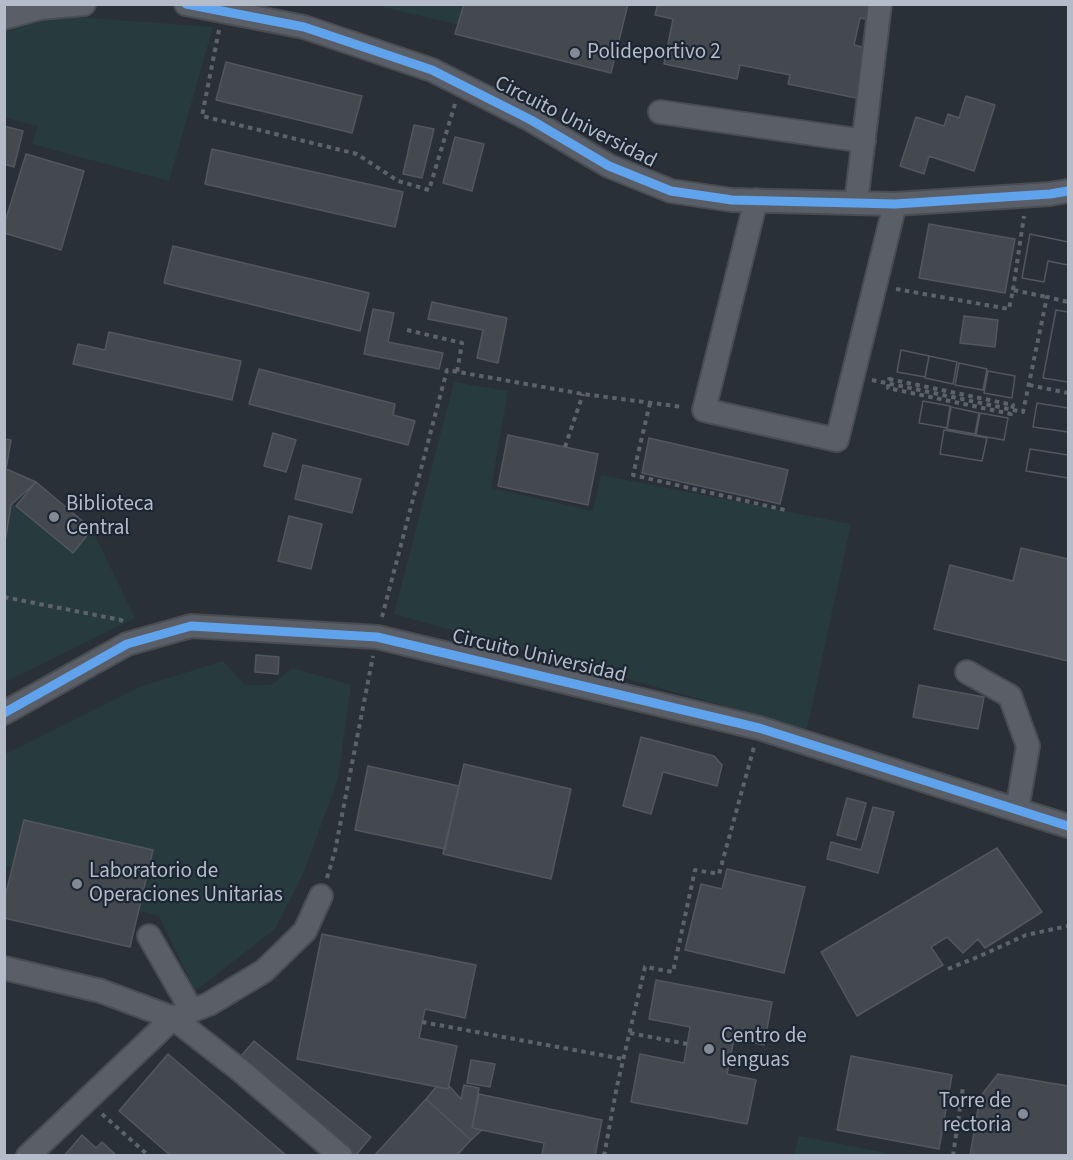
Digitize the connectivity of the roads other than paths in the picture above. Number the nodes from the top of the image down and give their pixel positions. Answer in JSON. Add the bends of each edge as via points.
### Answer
{"nodes":[{"id":1,"x":84,"y":4,"type":"edge"},
{"id":2,"x":186,"y":4,"type":"edge"},
{"id":3,"x":880,"y":4,"type":"edge"},
{"id":4,"x":4,"y":18,"type":"edge"},
{"id":5,"x":660,"y":112,"type":"dead end"},
{"id":6,"x":864,"y":141,"type":"junction"},
{"id":7,"x":1068,"y":190,"type":"edge"},
{"id":8,"x":756,"y":200,"type":"junction"},
{"id":9,"x":856,"y":203,"type":"junction"},
{"id":10,"x":895,"y":204,"type":"junction"},
{"id":11,"x":968,"y":672,"type":"dead end"},
{"id":12,"x":4,"y":713,"type":"edge"},
{"id":13,"x":1017,"y":810,"type":"junction"},
{"id":14,"x":1068,"y":826,"type":"edge"},
{"id":15,"x":321,"y":896,"type":"road end"},
{"id":16,"x":149,"y":936,"type":"dead end"},
{"id":17,"x":4,"y":968,"type":"edge"},
{"id":18,"x":182,"y":1015,"type":"junction"},
{"id":19,"x":28,"y":1155,"type":"edge"},
{"id":20,"x":341,"y":1155,"type":"edge"}],
"edges":[{"from":1,"to":4,"type":"street","via":[[41,8]]},
{"from":2,"to":8,"type":"street","name":"Circuito Universidad","via":[[304,27],[432,70],[531,120],[609,166],[671,191]]},
{"from":3,"to":6,"type":"street"},
{"from":5,"to":6,"type":"street"},
{"from":6,"to":9,"type":"street"},
{"from":7,"to":10,"type":"street","name":"Circuito Universidad"},
{"from":8,"to":9,"type":"street","name":"Circuito Universidad"},
{"from":8,"to":10,"type":"street","via":[[704,410],[837,440]]},
{"from":9,"to":10,"type":"street","name":"Circuito Universidad"},
{"from":11,"to":13,"type":"street","via":[[1010,696],[1028,746]]},
{"from":12,"to":13,"type":"street","name":"Circuito Universidad","via":[[127,644],[191,626],[377,637],[759,728]]},
{"from":13,"to":14,"type":"street","name":"Circuito Universidad"},
{"from":15,"to":18,"type":"street","via":[[305,931],[264,971],[209,1004]]},
{"from":16,"to":18,"type":"street"},
{"from":17,"to":18,"type":"street"},
{"from":18,"to":19,"type":"street"},
{"from":18,"to":20,"type":"street"}]}
